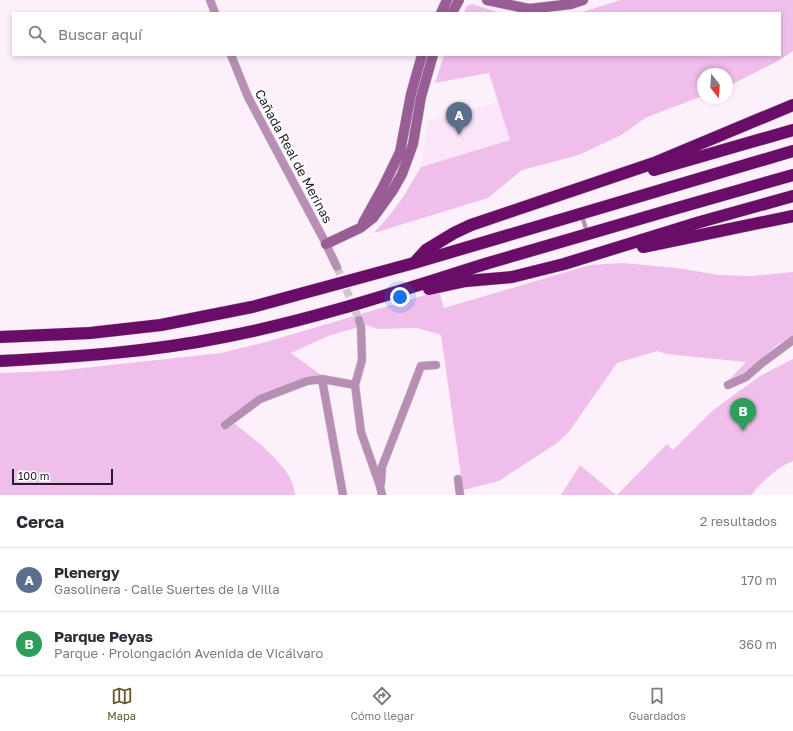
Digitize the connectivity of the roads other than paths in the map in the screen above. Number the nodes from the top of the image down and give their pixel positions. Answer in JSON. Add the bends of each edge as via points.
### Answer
{"nodes":[{"id":1,"x":210,"y":0,"type":"edge"},
{"id":2,"x":447,"y":0,"type":"edge"},
{"id":3,"x":459,"y":0,"type":"edge"},
{"id":4,"x":487,"y":0,"type":"edge"},
{"id":5,"x":583,"y":0,"type":"edge"},
{"id":6,"x":215,"y":12,"type":"edge"},
{"id":7,"x":441,"y":12,"type":"edge"},
{"id":8,"x":453,"y":12,"type":"edge"},
{"id":9,"x":231,"y":56,"type":"edge"},
{"id":10,"x":422,"y":56,"type":"edge"},
{"id":11,"x":433,"y":56,"type":"edge"},
{"id":12,"x":793,"y":105,"type":"edge"},
{"id":13,"x":793,"y":130,"type":"edge"},
{"id":14,"x":793,"y":151,"type":"edge"},
{"id":15,"x":793,"y":175,"type":"edge"},
{"id":16,"x":793,"y":196,"type":"edge"},
{"id":17,"x":529,"y":206,"type":"junction"},
{"id":18,"x":582,"y":214,"type":"junction"},
{"id":19,"x":793,"y":216,"type":"edge"},
{"id":20,"x":360,"y":228,"type":"junction"},
{"id":21,"x":588,"y":234,"type":"junction"},
{"id":22,"x":326,"y":244,"type":"junction"},
{"id":23,"x":414,"y":263,"type":"junction"},
{"id":24,"x":564,"y":264,"type":"junction"},
{"id":25,"x":337,"y":267,"type":"tunnel mouth"},
{"id":26,"x":398,"y":292,"type":"junction"},
{"id":27,"x":359,"y":320,"type":"tunnel mouth"},
{"id":28,"x":0,"y":337,"type":"edge"},
{"id":29,"x":793,"y":340,"type":"edge"},
{"id":30,"x":0,"y":361,"type":"edge"},
{"id":31,"x":436,"y":365,"type":"dead end"},
{"id":32,"x":322,"y":379,"type":"junction"},
{"id":33,"x":356,"y":384,"type":"junction"},
{"id":34,"x":728,"y":385,"type":"dead end"},
{"id":35,"x":225,"y":425,"type":"dead end"},
{"id":36,"x":458,"y":479,"type":"dead end"},
{"id":37,"x":380,"y":486,"type":"junction"},
{"id":38,"x":343,"y":495,"type":"edge"},
{"id":39,"x":382,"y":495,"type":"edge"},
{"id":40,"x":460,"y":495,"type":"edge"}],
"edges":[{"from":1,"to":6,"type":"street"},
{"from":2,"to":7,"type":"main road"},
{"from":3,"to":8,"type":"main road"},
{"from":4,"to":5,"type":"main road","via":[[528,8],[571,4]]},
{"from":9,"to":22,"type":"street","name":"Cañada Real de Merinas","via":[[248,97]]},
{"from":10,"to":20,"type":"main road","via":[[411,94],[400,152]]},
{"from":11,"to":20,"type":"main road","via":[[408,158],[392,193],[372,218]]},
{"from":12,"to":17,"type":"highway","via":[[654,163]]},
{"from":13,"to":17,"type":"highway"},
{"from":14,"to":18,"type":"highway"},
{"from":15,"to":21,"type":"highway"},
{"from":16,"to":24,"type":"highway"},
{"from":17,"to":23,"type":"highway","via":[[454,233],[426,250]]},
{"from":18,"to":21,"type":"lane"},
{"from":18,"to":23,"type":"highway"},
{"from":19,"to":24,"type":"highway"},
{"from":20,"to":22,"type":"main road"},
{"from":21,"to":26,"type":"highway"},
{"from":22,"to":25,"type":"street","name":"Cañada Real de Merinas"},
{"from":23,"to":28,"type":"highway","via":[[252,307],[161,325],[90,333]]},
{"from":24,"to":26,"type":"highway","via":[[512,277]]},
{"from":26,"to":30,"type":"highway","via":[[224,338],[92,356]]},
{"from":27,"to":33,"type":"street","via":[[362,360]]},
{"from":29,"to":34,"type":"street","via":[[746,378]]},
{"from":31,"to":37,"type":"street","via":[[421,366],[382,467]]},
{"from":32,"to":33,"type":"street"},
{"from":32,"to":35,"type":"street","via":[[307,381],[260,399]]},
{"from":32,"to":38,"type":"street"},
{"from":33,"to":37,"type":"street","via":[[361,432]]},
{"from":36,"to":40,"type":"street"},
{"from":37,"to":39,"type":"street"}]}
